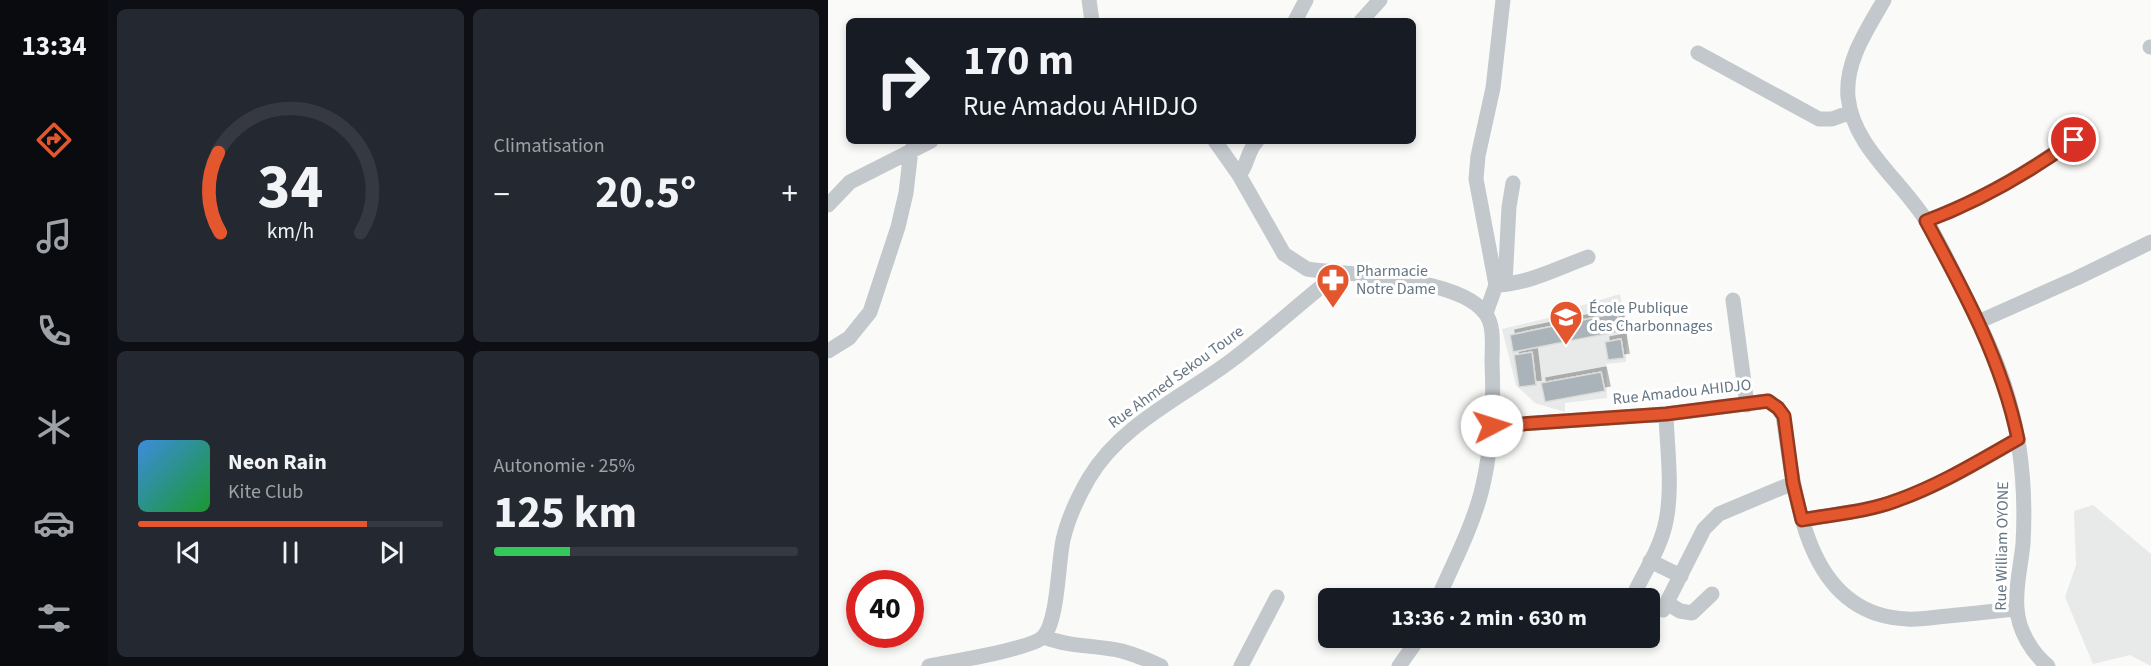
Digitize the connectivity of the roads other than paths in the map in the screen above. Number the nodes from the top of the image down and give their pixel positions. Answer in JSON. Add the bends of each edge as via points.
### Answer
{"nodes":[{"id":1,"x":1089,"y":0,"type":"edge"},
{"id":2,"x":1306,"y":0,"type":"edge"},
{"id":3,"x":1380,"y":0,"type":"edge"},
{"id":4,"x":1503,"y":0,"type":"edge"},
{"id":5,"x":1884,"y":0,"type":"edge"},
{"id":6,"x":1092,"y":18,"type":"edge"},
{"id":7,"x":1296,"y":18,"type":"edge"},
{"id":8,"x":1364,"y":18,"type":"edge"},
{"id":9,"x":1698,"y":54,"type":"dead end"},
{"id":10,"x":1851,"y":112,"type":"junction"},
{"id":11,"x":2087,"y":131,"type":"dead end"},
{"id":12,"x":924,"y":144,"type":"edge"},
{"id":13,"x":1217,"y":144,"type":"edge"},
{"id":14,"x":1253,"y":144,"type":"edge"},
{"id":15,"x":911,"y":150,"type":"junction"},
{"id":16,"x":1239,"y":175,"type":"junction"},
{"id":17,"x":1513,"y":183,"type":"dead end"},
{"id":18,"x":828,"y":205,"type":"edge"},
{"id":19,"x":1926,"y":221,"type":"junction"},
{"id":20,"x":2151,"y":242,"type":"edge"},
{"id":21,"x":1588,"y":257,"type":"dead end"},
{"id":22,"x":1337,"y":274,"type":"junction"},
{"id":23,"x":1500,"y":285,"type":"junction"},
{"id":24,"x":1733,"y":300,"type":"dead end"},
{"id":25,"x":1486,"y":313,"type":"junction"},
{"id":26,"x":1978,"y":322,"type":"junction"},
{"id":27,"x":828,"y":351,"type":"edge"},
{"id":28,"x":1747,"y":405,"type":"junction"},
{"id":29,"x":1666,"y":414,"type":"junction"},
{"id":30,"x":1492,"y":426,"type":"junction"},
{"id":31,"x":2018,"y":439,"type":"junction"},
{"id":32,"x":1793,"y":483,"type":"junction"},
{"id":33,"x":1802,"y":520,"type":"junction"},
{"id":34,"x":1650,"y":561,"type":"junction"},
{"id":35,"x":1681,"y":576,"type":"junction"},
{"id":36,"x":1443,"y":588,"type":"edge"},
{"id":37,"x":1637,"y":588,"type":"edge"},
{"id":38,"x":1712,"y":594,"type":"dead end"},
{"id":39,"x":1277,"y":597,"type":"dead end"},
{"id":40,"x":2016,"y":609,"type":"junction"},
{"id":41,"x":1044,"y":637,"type":"junction"},
{"id":42,"x":1412,"y":648,"type":"edge"},
{"id":43,"x":980,"y":661,"type":"edge"},
{"id":44,"x":929,"y":666,"type":"edge"},
{"id":45,"x":1161,"y":666,"type":"edge"},
{"id":46,"x":1241,"y":666,"type":"edge"},
{"id":47,"x":1399,"y":666,"type":"edge"},
{"id":48,"x":2048,"y":666,"type":"edge"}],
"edges":[{"from":1,"to":6,"type":"street"},
{"from":2,"to":7,"type":"street"},
{"from":3,"to":8,"type":"street"},
{"from":4,"to":23,"type":"street","via":[[1493,88],[1476,178]]},
{"from":5,"to":10,"type":"street","name":"Rue William OYONE","via":[[1859,44],[1851,69]]},
{"from":9,"to":10,"type":"street","via":[[1819,119]]},
{"from":10,"to":19,"type":"street","name":"Rue William OYONE","via":[[1857,130]]},
{"from":11,"to":19,"type":"street","via":[[2021,176],[1965,206]]},
{"from":12,"to":15,"type":"street"},
{"from":13,"to":16,"type":"street"},
{"from":14,"to":16,"type":"street"},
{"from":15,"to":18,"type":"street","via":[[850,182]]},
{"from":15,"to":27,"type":"street","via":[[898,227],[870,312],[849,338]]},
{"from":16,"to":22,"type":"street","via":[[1284,254],[1306,269]]},
{"from":17,"to":23,"type":"street"},
{"from":19,"to":26,"type":"street","name":"Rue William OYONE"},
{"from":20,"to":26,"type":"street"},
{"from":21,"to":23,"type":"street","via":[[1545,274]]},
{"from":22,"to":25,"type":"street","via":[[1415,281],[1458,294]]},
{"from":22,"to":41,"type":"street","name":"Rue Ahmed Sekou Toure","via":[[1231,361],[1133,429],[1101,459],[1070,516],[1051,623]]},
{"from":23,"to":25,"type":"street"},
{"from":24,"to":28,"type":"street"},
{"from":25,"to":30,"type":"street","via":[[1491,330]]},
{"from":26,"to":31,"type":"street","name":"Rue William OYONE","via":[[2004,385]]},
{"from":28,"to":29,"type":"street","name":"Rue Amadou AHIDJO"},
{"from":28,"to":32,"type":"street","name":"Rue Amadou AHIDJO","via":[[1768,401],[1784,416]]},
{"from":29,"to":30,"type":"street","name":"Rue Amadou AHIDJO"},
{"from":29,"to":34,"type":"street","via":[[1666,522]]},
{"from":30,"to":36,"type":"street","via":[[1481,493]]},
{"from":31,"to":33,"type":"street","via":[[1897,501]]},
{"from":31,"to":40,"type":"street","name":"Rue William OYONE","via":[[2024,524]]},
{"from":32,"to":33,"type":"street","name":"Rue Amadou AHIDJO"},
{"from":32,"to":35,"type":"street","via":[[1719,514],[1704,529]]},
{"from":33,"to":40,"type":"street","name":"Rue Amadou AHIDJO","via":[[1827,577],[1866,611],[1906,620]]},
{"from":34,"to":35,"type":"street"},
{"from":34,"to":37,"type":"street"},
{"from":35,"to":38,"type":"street","via":[[1665,607],[1692,613]]},
{"from":39,"to":46,"type":"street"},
{"from":40,"to":48,"type":"street","name":"Rue William OYONE","via":[[2029,645]]},
{"from":41,"to":43,"type":"street"},
{"from":41,"to":45,"type":"street","via":[[1073,646],[1120,651]]},
{"from":42,"to":47,"type":"street"},
{"from":43,"to":44,"type":"street"}]}
